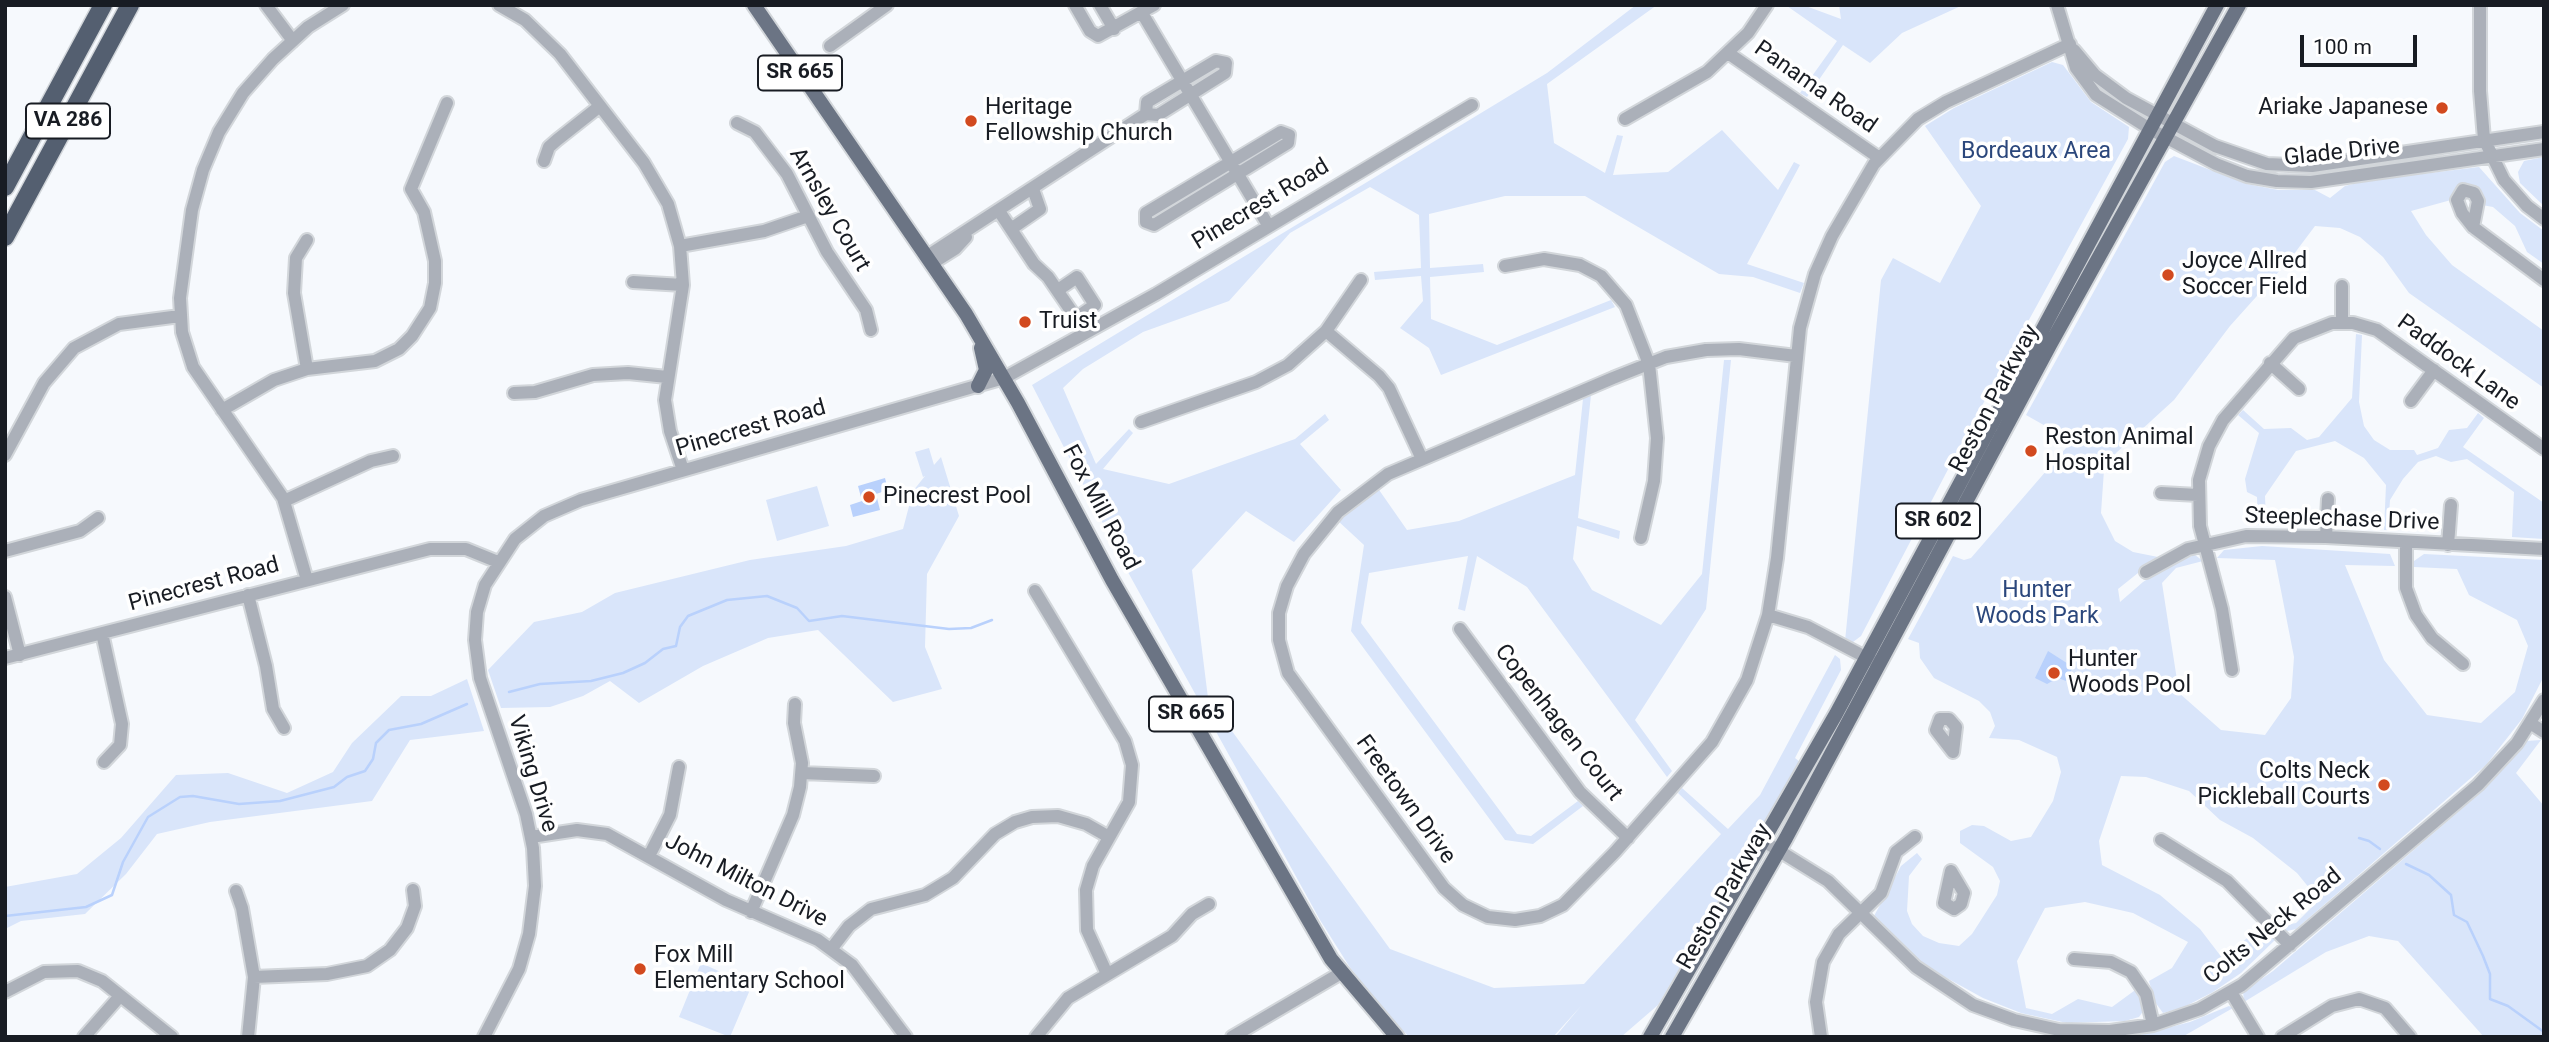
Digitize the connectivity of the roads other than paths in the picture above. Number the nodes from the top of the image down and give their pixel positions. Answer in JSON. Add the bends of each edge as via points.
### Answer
{"nodes":[{"id":1,"x":103,"y":5,"type":"edge"},
{"id":2,"x":130,"y":5,"type":"edge"},
{"id":3,"x":266,"y":5,"type":"edge"},
{"id":4,"x":343,"y":5,"type":"edge"},
{"id":5,"x":499,"y":5,"type":"edge"},
{"id":6,"x":754,"y":5,"type":"edge"},
{"id":7,"x":1075,"y":5,"type":"edge"},
{"id":8,"x":1100,"y":5,"type":"edge"},
{"id":9,"x":1154,"y":5,"type":"edge"},
{"id":10,"x":1767,"y":5,"type":"edge"},
{"id":11,"x":2057,"y":5,"type":"edge"},
{"id":12,"x":2217,"y":5,"type":"edge"},
{"id":13,"x":2239,"y":5,"type":"edge"},
{"id":14,"x":2480,"y":5,"type":"edge"},
{"id":15,"x":881,"y":7,"type":"edge"},
{"id":16,"x":1142,"y":13,"type":"junction"},
{"id":17,"x":1114,"y":29,"type":"junction"},
{"id":18,"x":293,"y":41,"type":"junction"},
{"id":19,"x":2070,"y":44,"type":"junction"},
{"id":20,"x":830,"y":46,"type":"dead end"},
{"id":21,"x":1728,"y":53,"type":"junction"},
{"id":22,"x":1182,"y":81,"type":"junction"},
{"id":23,"x":1191,"y":96,"type":"junction"},
{"id":24,"x":447,"y":103,"type":"dead end"},
{"id":25,"x":1472,"y":105,"type":"dead end"},
{"id":26,"x":600,"y":106,"type":"junction"},
{"id":27,"x":1146,"y":114,"type":"junction"},
{"id":28,"x":2158,"y":115,"type":"junction"},
{"id":29,"x":1625,"y":120,"type":"dead end"},
{"id":30,"x":737,"y":123,"type":"dead end"},
{"id":31,"x":2174,"y":124,"type":"junction"},
{"id":32,"x":2150,"y":130,"type":"junction"},
{"id":33,"x":2544,"y":132,"type":"edge"},
{"id":34,"x":2166,"y":138,"type":"junction"},
{"id":35,"x":2484,"y":139,"type":"junction"},
{"id":36,"x":2544,"y":149,"type":"edge"},
{"id":37,"x":2490,"y":155,"type":"junction"},
{"id":38,"x":1878,"y":158,"type":"junction"},
{"id":39,"x":544,"y":161,"type":"dead end"},
{"id":40,"x":1231,"y":162,"type":"junction"},
{"id":41,"x":1239,"y":174,"type":"junction"},
{"id":42,"x":5,"y":187,"type":"edge"},
{"id":43,"x":1033,"y":189,"type":"junction"},
{"id":44,"x":999,"y":211,"type":"junction"},
{"id":45,"x":808,"y":216,"type":"junction"},
{"id":46,"x":2544,"y":219,"type":"edge"},
{"id":47,"x":1268,"y":225,"type":"junction"},
{"id":48,"x":2473,"y":227,"type":"dead end"},
{"id":49,"x":1011,"y":229,"type":"junction"},
{"id":50,"x":5,"y":237,"type":"edge"},
{"id":51,"x":307,"y":240,"type":"dead end"},
{"id":52,"x":680,"y":246,"type":"junction"},
{"id":53,"x":928,"y":261,"type":"junction"},
{"id":54,"x":1505,"y":266,"type":"dead end"},
{"id":55,"x":1361,"y":280,"type":"dead end"},
{"id":56,"x":2544,"y":280,"type":"edge"},
{"id":57,"x":633,"y":282,"type":"dead end"},
{"id":58,"x":683,"y":285,"type":"junction"},
{"id":59,"x":2342,"y":286,"type":"dead end"},
{"id":60,"x":1058,"y":290,"type":"dead end"},
{"id":61,"x":180,"y":316,"type":"junction"},
{"id":62,"x":2342,"y":322,"type":"junction"},
{"id":63,"x":871,"y":330,"type":"dead end"},
{"id":64,"x":1325,"y":331,"type":"junction"},
{"id":65,"x":977,"y":333,"type":"junction"},
{"id":66,"x":1796,"y":355,"type":"junction"},
{"id":67,"x":2270,"y":363,"type":"junction"},
{"id":68,"x":1649,"y":364,"type":"junction"},
{"id":69,"x":307,"y":369,"type":"junction"},
{"id":70,"x":2434,"y":370,"type":"junction"},
{"id":71,"x":667,"y":377,"type":"junction"},
{"id":72,"x":1004,"y":378,"type":"junction"},
{"id":73,"x":978,"y":386,"type":"junction"},
{"id":74,"x":2299,"y":389,"type":"dead end"},
{"id":75,"x":514,"y":393,"type":"dead end"},
{"id":76,"x":2412,"y":401,"type":"dead end"},
{"id":77,"x":222,"y":410,"type":"junction"},
{"id":78,"x":1141,"y":422,"type":"dead end"},
{"id":79,"x":2544,"y":449,"type":"edge"},
{"id":80,"x":5,"y":455,"type":"edge"},
{"id":81,"x":393,"y":456,"type":"dead end"},
{"id":82,"x":1421,"y":457,"type":"junction"},
{"id":83,"x":683,"y":470,"type":"junction"},
{"id":84,"x":2161,"y":493,"type":"dead end"},
{"id":85,"x":2198,"y":495,"type":"junction"},
{"id":86,"x":2329,"y":499,"type":"dead end"},
{"id":87,"x":285,"y":501,"type":"junction"},
{"id":88,"x":2451,"y":505,"type":"dead end"},
{"id":89,"x":98,"y":519,"type":"dead end"},
{"id":90,"x":2326,"y":537,"type":"junction"},
{"id":91,"x":1641,"y":538,"type":"dead end"},
{"id":92,"x":2406,"y":542,"type":"junction"},
{"id":93,"x":2206,"y":543,"type":"junction"},
{"id":94,"x":2448,"y":545,"type":"junction"},
{"id":95,"x":2544,"y":550,"type":"edge"},
{"id":96,"x":5,"y":551,"type":"edge"},
{"id":97,"x":498,"y":562,"type":"junction"},
{"id":98,"x":2146,"y":572,"type":"dead end"},
{"id":99,"x":307,"y":580,"type":"junction"},
{"id":100,"x":1035,"y":591,"type":"dead end"},
{"id":101,"x":248,"y":595,"type":"junction"},
{"id":102,"x":5,"y":597,"type":"edge"},
{"id":103,"x":1768,"y":615,"type":"junction"},
{"id":104,"x":1460,"y":629,"type":"dead end"},
{"id":105,"x":102,"y":633,"type":"junction"},
{"id":106,"x":20,"y":654,"type":"junction"},
{"id":107,"x":5,"y":658,"type":"edge"},
{"id":108,"x":1873,"y":661,"type":"junction"},
{"id":109,"x":2463,"y":664,"type":"dead end"},
{"id":110,"x":2232,"y":670,"type":"dead end"},
{"id":111,"x":2544,"y":700,"type":"edge"},
{"id":112,"x":795,"y":704,"type":"dead end"},
{"id":113,"x":2530,"y":723,"type":"junction"},
{"id":114,"x":284,"y":728,"type":"dead end"},
{"id":115,"x":2544,"y":732,"type":"edge"},
{"id":116,"x":104,"y":762,"type":"dead end"},
{"id":117,"x":679,"y":767,"type":"dead end"},
{"id":118,"x":802,"y":773,"type":"junction"},
{"id":119,"x":874,"y":776,"type":"dead end"},
{"id":120,"x":531,"y":837,"type":"junction"},
{"id":121,"x":1109,"y":837,"type":"junction"},
{"id":122,"x":1915,"y":837,"type":"dead end"},
{"id":123,"x":1628,"y":838,"type":"junction"},
{"id":124,"x":2161,"y":839,"type":"dead end"},
{"id":125,"x":1765,"y":842,"type":"junction"},
{"id":126,"x":1779,"y":850,"type":"junction"},
{"id":127,"x":649,"y":856,"type":"junction"},
{"id":128,"x":413,"y":890,"type":"dead end"},
{"id":129,"x":236,"y":891,"type":"dead end"},
{"id":130,"x":1209,"y":904,"type":"dead end"},
{"id":131,"x":751,"y":912,"type":"junction"},
{"id":132,"x":1861,"y":912,"type":"junction"},
{"id":133,"x":2290,"y":945,"type":"junction"},
{"id":134,"x":832,"y":948,"type":"junction"},
{"id":135,"x":2074,"y":959,"type":"dead end"},
{"id":136,"x":1341,"y":973,"type":"junction"},
{"id":137,"x":1107,"y":974,"type":"junction"},
{"id":138,"x":254,"y":977,"type":"junction"},
{"id":139,"x":5,"y":992,"type":"edge"},
{"id":140,"x":2231,"y":992,"type":"junction"},
{"id":141,"x":120,"y":996,"type":"junction"},
{"id":142,"x":2153,"y":1025,"type":"junction"},
{"id":143,"x":84,"y":1037,"type":"edge"},
{"id":144,"x":172,"y":1037,"type":"edge"},
{"id":145,"x":248,"y":1037,"type":"edge"},
{"id":146,"x":484,"y":1037,"type":"edge"},
{"id":147,"x":906,"y":1037,"type":"edge"},
{"id":148,"x":1036,"y":1037,"type":"edge"},
{"id":149,"x":1232,"y":1037,"type":"edge"},
{"id":150,"x":1397,"y":1037,"type":"edge"},
{"id":151,"x":1650,"y":1037,"type":"edge"},
{"id":152,"x":1672,"y":1037,"type":"edge"},
{"id":153,"x":1821,"y":1037,"type":"edge"},
{"id":154,"x":2258,"y":1037,"type":"edge"},
{"id":155,"x":2282,"y":1037,"type":"edge"},
{"id":156,"x":2410,"y":1037,"type":"edge"}],
"edges":[{"from":1,"to":42,"type":"highway","number":"VA 286"},
{"from":2,"to":50,"type":"highway","number":"VA 286"},
{"from":3,"to":18,"type":"street"},
{"from":4,"to":18,"type":"street"},
{"from":5,"to":26,"type":"street","via":[[549,42]]},
{"from":6,"to":53,"type":"main road","name":"Fox Mill Road","number":"SR 665"},
{"from":7,"to":17,"type":"street","via":[[1095,35]]},
{"from":8,"to":17,"type":"street"},
{"from":9,"to":16,"type":"street"},
{"from":10,"to":21,"type":"street"},
{"from":11,"to":19,"type":"street","name":"Glade Drive"},
{"from":12,"to":28,"type":"main road","name":"Reston Parkway","number":"SR 602"},
{"from":13,"to":31,"type":"main road","name":"Reston Parkway","number":"SR 602"},
{"from":14,"to":35,"type":"street"},
{"from":15,"to":20,"type":"street"},
{"from":16,"to":17,"type":"street"},
{"from":16,"to":22,"type":"street"},
{"from":18,"to":61,"type":"street","via":[[243,93],[208,158],[189,224]]},
{"from":19,"to":28,"type":"street","name":"Glade Drive","via":[[2101,81]]},
{"from":19,"to":32,"type":"street","name":"Glade Drive","via":[[2076,68],[2089,87]]},
{"from":19,"to":38,"type":"street","name":"Freetown Drive","via":[[1933,109]]},
{"from":21,"to":29,"type":"street","via":[[1693,81]]},
{"from":21,"to":38,"type":"street","name":"Panama Road"},
{"from":22,"to":23,"type":"street"},
{"from":22,"to":23,"type":"street","via":[[1216,61],[1226,63],[1225,74]]},
{"from":22,"to":27,"type":"street","via":[[1147,102]]},
{"from":23,"to":27,"type":"street","via":[[1158,115]]},
{"from":23,"to":40,"type":"street"},
{"from":24,"to":69,"type":"street","via":[[411,189],[424,212],[435,261],[435,291],[427,315],[406,343],[384,358],[357,366]]},
{"from":25,"to":47,"type":"street","name":"Pinecrest Road"},
{"from":26,"to":39,"type":"street","via":[[549,147]]},
{"from":26,"to":52,"type":"street","via":[[661,189]]},
{"from":27,"to":43,"type":"street"},
{"from":28,"to":31,"type":"street","name":"Glade Drive"},
{"from":28,"to":32,"type":"main road","name":"Reston Parkway","number":"SR 602"},
{"from":30,"to":45,"type":"street","name":"Arnsley Court","via":[[750,127],[768,147]]},
{"from":31,"to":34,"type":"main road","name":"Reston Parkway","number":"SR 602"},
{"from":31,"to":35,"type":"street","name":"Glade Drive","via":[[2238,156],[2290,167]]},
{"from":32,"to":34,"type":"street","name":"Glade Drive"},
{"from":32,"to":108,"type":"main road","name":"Reston Parkway","number":"SR 602"},
{"from":33,"to":35,"type":"street","name":"Glade Drive"},
{"from":34,"to":37,"type":"street","name":"Glade Drive","via":[[2238,173],[2293,183]]},
{"from":34,"to":108,"type":"main road","name":"Reston Parkway","number":"SR 602"},
{"from":35,"to":37,"type":"street"},
{"from":36,"to":37,"type":"street","name":"Glade Drive"},
{"from":37,"to":46,"type":"street","via":[[2514,192]]},
{"from":38,"to":66,"type":"street","name":"Freetown Drive","via":[[1815,274]]},
{"from":40,"to":41,"type":"street"},
{"from":40,"to":41,"type":"street","via":[[1281,132],[1289,135],[1289,143]]},
{"from":40,"to":41,"type":"street","via":[[1146,213],[1146,222],[1154,225]]},
{"from":41,"to":47,"type":"street"},
{"from":43,"to":44,"type":"street"},
{"from":43,"to":49,"type":"street","via":[[1040,208]]},
{"from":44,"to":49,"type":"street"},
{"from":44,"to":53,"type":"street"},
{"from":45,"to":52,"type":"street","via":[[764,231]]},
{"from":45,"to":63,"type":"street","name":"Arnsley Court","via":[[866,310]]},
{"from":47,"to":72,"type":"street","name":"Pinecrest Road"},
{"from":48,"to":56,"type":"street"},
{"from":49,"to":60,"type":"street"},
{"from":51,"to":69,"type":"street","via":[[296,258],[294,275]]},
{"from":52,"to":58,"type":"street"},
{"from":53,"to":65,"type":"main road","name":"Fox Mill Road","number":"SR 665"},
{"from":54,"to":68,"type":"street","via":[[1555,259],[1601,276],[1626,306]]},
{"from":55,"to":64,"type":"street"},
{"from":57,"to":58,"type":"street"},
{"from":58,"to":71,"type":"street"},
{"from":59,"to":62,"type":"street"},
{"from":61,"to":77,"type":"street","via":[[193,367]]},
{"from":61,"to":80,"type":"street","via":[[119,324],[74,348],[44,383]]},
{"from":62,"to":67,"type":"street","name":"Paddock Lane","via":[[2305,331]]},
{"from":62,"to":70,"type":"street","name":"Paddock Lane","via":[[2377,330]]},
{"from":64,"to":78,"type":"street","via":[[1303,354],[1272,374]]},
{"from":64,"to":82,"type":"street","via":[[1389,388]]},
{"from":65,"to":72,"type":"main road","name":"Fox Mill Road","number":"SR 665"},
{"from":65,"to":73,"type":"main road","via":[[986,370]]},
{"from":66,"to":68,"type":"street","name":"Freetown Drive","via":[[1706,349]]},
{"from":66,"to":103,"type":"street","name":"Freetown Drive"},
{"from":67,"to":74,"type":"street"},
{"from":67,"to":85,"type":"street","name":"Paddock Lane","via":[[2215,433],[2202,466]]},
{"from":68,"to":82,"type":"street","name":"Freetown Drive"},
{"from":68,"to":91,"type":"street","via":[[1657,461]]},
{"from":69,"to":77,"type":"street","via":[[266,383]]},
{"from":70,"to":76,"type":"street"},
{"from":70,"to":79,"type":"street","name":"Paddock Lane"},
{"from":71,"to":75,"type":"street","via":[[593,375],[535,392]]},
{"from":71,"to":83,"type":"street","via":[[667,415]]},
{"from":72,"to":73,"type":"street","name":"Pinecrest Road"},
{"from":72,"to":136,"type":"main road","name":"Fox Mill Road","number":"SR 665","via":[[1112,580]]},
{"from":73,"to":83,"type":"street","name":"Pinecrest Road"},
{"from":77,"to":87,"type":"street"},
{"from":81,"to":87,"type":"street","via":[[371,461]]},
{"from":82,"to":123,"type":"street","name":"Freetown Drive","via":[[1351,499],[1325,525],[1299,562],[1283,595],[1279,622],[1280,648],[1293,681],[1444,888],[1475,912],[1515,920],[1553,911],[1573,898]]},
{"from":83,"to":97,"type":"street","name":"Pinecrest Road","via":[[552,511],[515,539]]},
{"from":84,"to":85,"type":"street"},
{"from":85,"to":93,"type":"street","name":"Paddock Lane"},
{"from":86,"to":90,"type":"street"},
{"from":87,"to":99,"type":"street"},
{"from":88,"to":94,"type":"street"},
{"from":89,"to":96,"type":"street","via":[[70,535]]},
{"from":90,"to":92,"type":"street","name":"Steeplechase Drive"},
{"from":90,"to":93,"type":"street","name":"Steeplechase Drive","via":[[2246,536]]},
{"from":92,"to":94,"type":"street","name":"Steeplechase Drive"},
{"from":92,"to":109,"type":"street","via":[[2404,572],[2410,602],[2432,638]]},
{"from":93,"to":98,"type":"street","name":"Steeplechase Drive"},
{"from":93,"to":110,"type":"street","name":"Paddock Lane"},
{"from":94,"to":95,"type":"street","name":"Steeplechase Drive"},
{"from":97,"to":99,"type":"street","name":"Pinecrest Road","via":[[466,549],[437,547]]},
{"from":97,"to":120,"type":"street","name":"Viking Drive","via":[[477,612],[476,662]]},
{"from":99,"to":101,"type":"street","name":"Pinecrest Road"},
{"from":100,"to":121,"type":"street","via":[[1129,752],[1132,790]]},
{"from":101,"to":105,"type":"street","name":"Pinecrest Road"},
{"from":101,"to":114,"type":"street","via":[[273,709]]},
{"from":102,"to":106,"type":"street"},
{"from":103,"to":108,"type":"street","via":[[1808,627]]},
{"from":103,"to":123,"type":"street","name":"Freetown Drive","via":[[1750,672],[1725,722]]},
{"from":104,"to":123,"type":"street","name":"Copenhagen Court","via":[[1580,792]]},
{"from":105,"to":106,"type":"street","name":"Pinecrest Road"},
{"from":105,"to":116,"type":"street","via":[[122,724],[120,744]]},
{"from":106,"to":107,"type":"street","name":"Pinecrest Road"},
{"from":108,"to":125,"type":"main road","name":"Reston Parkway","number":"SR 602"},
{"from":108,"to":126,"type":"main road","name":"Reston Parkway","number":"SR 602"},
{"from":111,"to":113,"type":"street","name":"Colts Neck Road"},
{"from":112,"to":118,"type":"street"},
{"from":113,"to":115,"type":"street"},
{"from":113,"to":133,"type":"street","name":"Colts Neck Road","via":[[2478,785]]},
{"from":117,"to":127,"type":"street","via":[[670,815]]},
{"from":118,"to":119,"type":"street"},
{"from":118,"to":131,"type":"street","via":[[793,815]]},
{"from":120,"to":127,"type":"street","name":"John Milton Drive","via":[[592,831],[620,839]]},
{"from":120,"to":146,"type":"street","name":"Viking Drive","via":[[535,886],[526,947],[508,995]]},
{"from":121,"to":134,"type":"street","via":[[1058,816],[1015,822],[995,834],[953,878],[925,895],[871,909],[849,926]]},
{"from":121,"to":137,"type":"street","via":[[1093,866],[1084,902],[1089,937]]},
{"from":122,"to":132,"type":"street","via":[[1896,852],[1881,893]]},
{"from":124,"to":133,"type":"street","via":[[2227,881]]},
{"from":125,"to":126,"type":"street","name":"Colts Neck Road"},
{"from":125,"to":151,"type":"main road","name":"Reston Parkway","number":"SR 602"},
{"from":126,"to":132,"type":"street","name":"Colts Neck Road","via":[[1828,881]]},
{"from":126,"to":152,"type":"main road","name":"Reston Parkway","number":"SR 602"},
{"from":127,"to":131,"type":"street","name":"John Milton Drive"},
{"from":128,"to":138,"type":"street","via":[[415,906],[407,928],[390,950],[367,966],[335,973]]},
{"from":129,"to":138,"type":"street"},
{"from":130,"to":137,"type":"street","via":[[1192,914],[1172,936]]},
{"from":131,"to":134,"type":"street","name":"John Milton Drive"},
{"from":132,"to":142,"type":"street","name":"Colts Neck Road","via":[[1897,951],[1935,982],[1993,1014],[2059,1030],[2110,1031]]},
{"from":132,"to":153,"type":"street","via":[[1839,934],[1820,972],[1816,1002]]},
{"from":133,"to":140,"type":"street","name":"Colts Neck Road"},
{"from":134,"to":147,"type":"street","name":"John Milton Drive","via":[[864,979]]},
{"from":135,"to":142,"type":"street","via":[[2111,962],[2131,972],[2147,994]]},
{"from":136,"to":149,"type":"street"},
{"from":136,"to":150,"type":"main road","name":"Fox Mill Road","number":"SR 665"},
{"from":137,"to":148,"type":"street","via":[[1069,998]]},
{"from":138,"to":145,"type":"street"},
{"from":139,"to":141,"type":"street","via":[[33,975],[65,970],[91,975]]},
{"from":140,"to":142,"type":"street","name":"Colts Neck Road","via":[[2200,1009]]},
{"from":140,"to":154,"type":"street"},
{"from":141,"to":143,"type":"street"},
{"from":141,"to":144,"type":"street"},
{"from":155,"to":156,"type":"street","via":[[2341,1002],[2359,999],[2385,1008]]}]}
